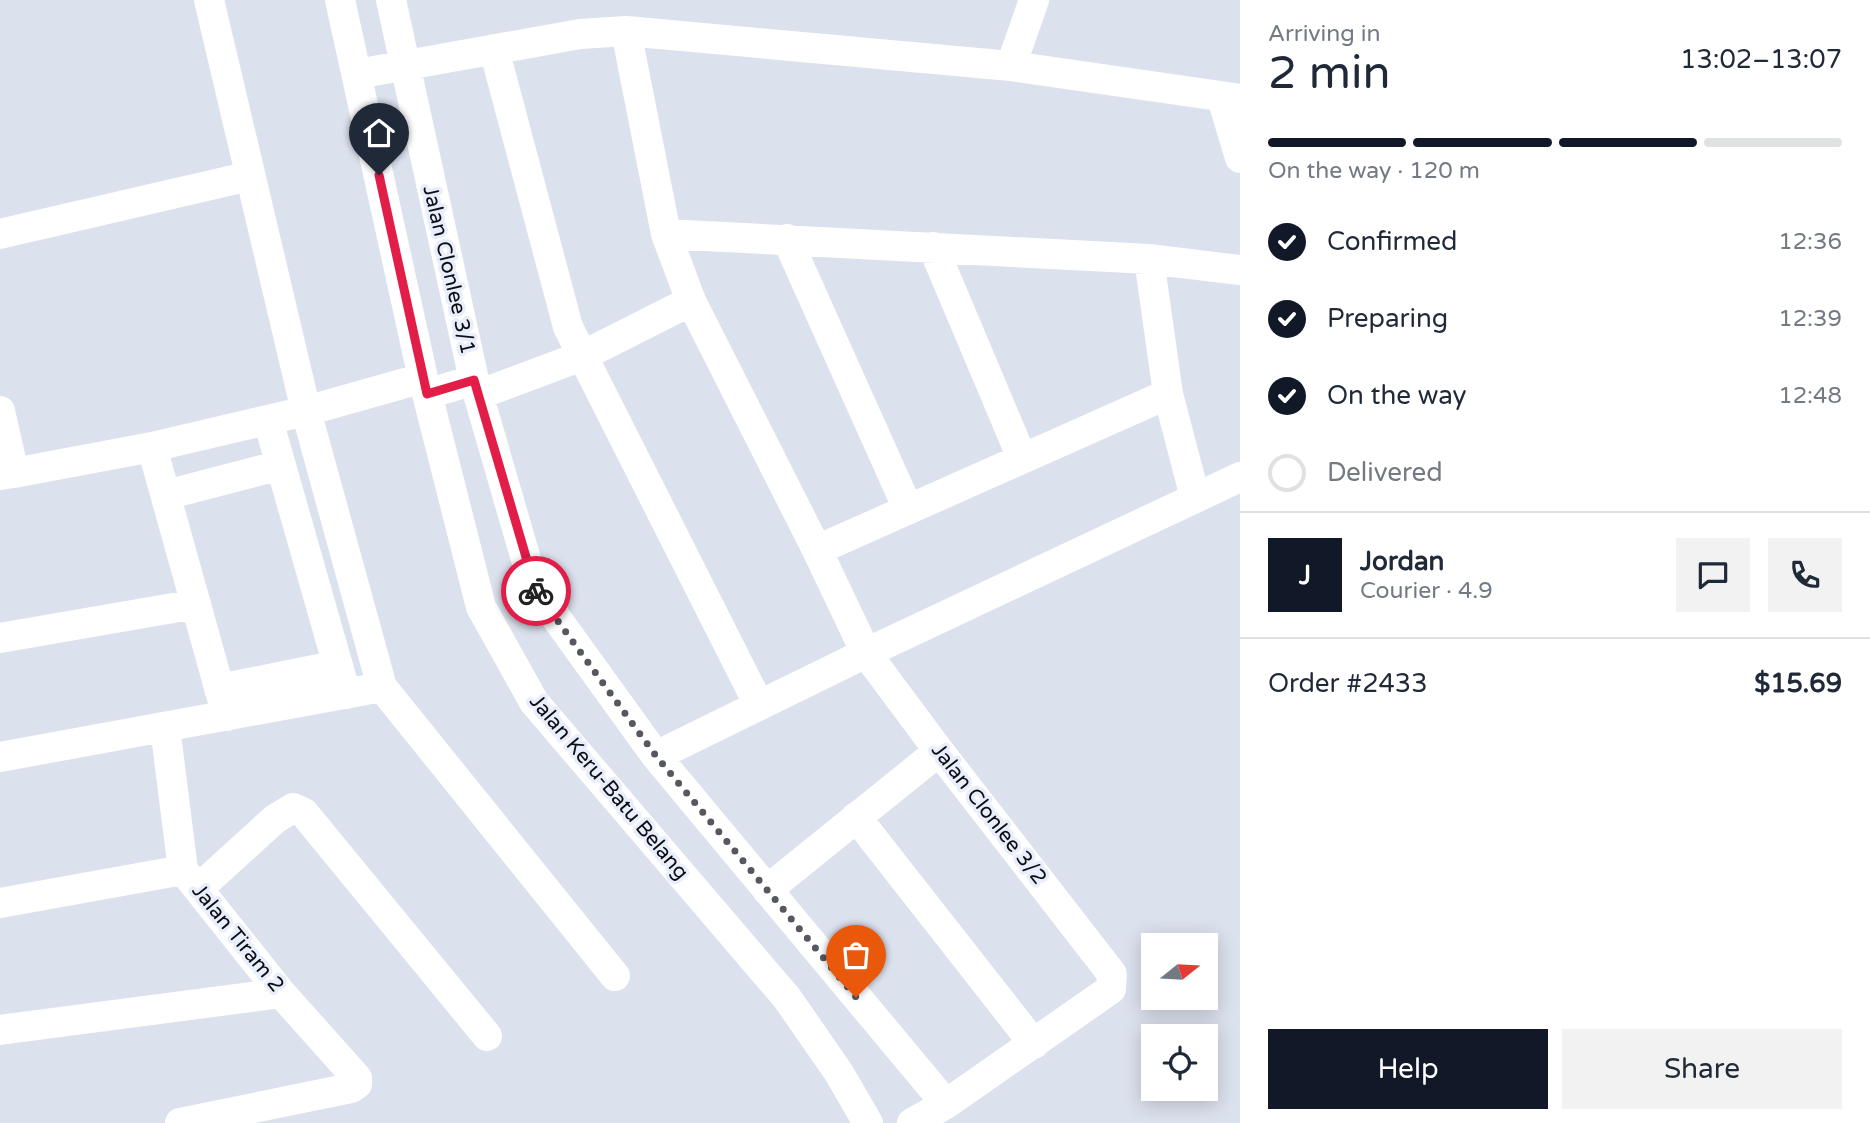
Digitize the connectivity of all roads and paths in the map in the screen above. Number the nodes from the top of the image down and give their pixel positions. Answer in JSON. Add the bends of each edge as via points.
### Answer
{"nodes":[{"id":1,"x":209,"y":0,"type":"edge"},
{"id":2,"x":340,"y":0,"type":"edge"},
{"id":3,"x":391,"y":0,"type":"edge"},
{"id":4,"x":1034,"y":0,"type":"edge"},
{"id":5,"x":626,"y":31,"type":"junction"},
{"id":6,"x":494,"y":48,"type":"junction"},
{"id":7,"x":406,"y":65,"type":"junction"},
{"id":8,"x":1011,"y":66,"type":"junction"},
{"id":9,"x":357,"y":74,"type":"junction"},
{"id":10,"x":1231,"y":98,"type":"edge"},
{"id":11,"x":1240,"y":158,"type":"edge"},
{"id":12,"x":250,"y":176,"type":"junction"},
{"id":13,"x":0,"y":234,"type":"edge"},
{"id":14,"x":666,"y":234,"type":"junction"},
{"id":15,"x":787,"y":239,"type":"junction"},
{"id":16,"x":933,"y":247,"type":"junction"},
{"id":17,"x":1149,"y":259,"type":"junction"},
{"id":18,"x":1240,"y":270,"type":"edge"},
{"id":19,"x":691,"y":301,"type":"junction"},
{"id":20,"x":582,"y":356,"type":"junction"},
{"id":21,"x":425,"y":386,"type":"junction"},
{"id":22,"x":476,"y":388,"type":"junction"},
{"id":23,"x":1168,"y":394,"type":"junction"},
{"id":24,"x":0,"y":411,"type":"edge"},
{"id":25,"x":306,"y":411,"type":"junction"},
{"id":26,"x":268,"y":420,"type":"junction"},
{"id":27,"x":152,"y":447,"type":"junction"},
{"id":28,"x":1022,"y":458,"type":"junction"},
{"id":29,"x":281,"y":465,"type":"junction"},
{"id":30,"x":7,"y":474,"type":"edge"},
{"id":31,"x":1240,"y":477,"type":"edge"},
{"id":32,"x":166,"y":495,"type":"junction"},
{"id":33,"x":1195,"y":497,"type":"junction"},
{"id":34,"x":908,"y":509,"type":"junction"},
{"id":35,"x":817,"y":550,"type":"junction"},
{"id":36,"x":196,"y":604,"type":"junction"},
{"id":37,"x":0,"y":638,"type":"edge"},
{"id":38,"x":866,"y":653,"type":"junction"},
{"id":39,"x":338,"y":665,"type":"junction"},
{"id":40,"x":382,"y":687,"type":"junction"},
{"id":41,"x":346,"y":694,"type":"junction"},
{"id":42,"x":223,"y":702,"type":"junction"},
{"id":43,"x":759,"y":705,"type":"junction"},
{"id":44,"x":165,"y":727,"type":"junction"},
{"id":45,"x":939,"y":751,"type":"junction"},
{"id":46,"x":656,"y":756,"type":"junction"},
{"id":47,"x":0,"y":757,"type":"edge"},
{"id":48,"x":856,"y":817,"type":"junction"},
{"id":49,"x":190,"y":880,"type":"junction"},
{"id":50,"x":767,"y":891,"type":"junction"},
{"id":51,"x":0,"y":903,"type":"edge"},
{"id":52,"x":615,"y":976,"type":"dead end"},
{"id":53,"x":281,"y":993,"type":"junction"},
{"id":54,"x":0,"y":1030,"type":"edge"},
{"id":55,"x":487,"y":1035,"type":"dead end"},
{"id":56,"x":1034,"y":1044,"type":"junction"},
{"id":57,"x":946,"y":1104,"type":"junction"},
{"id":58,"x":180,"y":1123,"type":"edge"},
{"id":59,"x":868,"y":1123,"type":"edge"},
{"id":60,"x":912,"y":1123,"type":"edge"}],
"edges":[{"from":1,"to":12,"type":"street"},
{"from":2,"to":9,"type":"street","name":"Jalan Keru-Batu Belang"},
{"from":3,"to":7,"type":"street","name":"Jalan Clonlee 3/1"},
{"from":4,"to":8,"type":"street"},
{"from":5,"to":6,"type":"street"},
{"from":5,"to":8,"type":"street"},
{"from":5,"to":14,"type":"street","name":"Jalan Clonlee 3/2"},
{"from":6,"to":7,"type":"street"},
{"from":6,"to":20,"type":"street","via":[[568,327]]},
{"from":7,"to":9,"type":"street"},
{"from":7,"to":22,"type":"street","name":"Jalan Clonlee 3/1"},
{"from":8,"to":10,"type":"street"},
{"from":9,"to":21,"type":"street","name":"Jalan Keru-Batu Belang"},
{"from":10,"to":11,"type":"street"},
{"from":12,"to":13,"type":"street"},
{"from":12,"to":25,"type":"street"},
{"from":14,"to":15,"type":"street"},
{"from":14,"to":19,"type":"street","name":"Jalan Clonlee 3/2"},
{"from":15,"to":16,"type":"street"},
{"from":15,"to":34,"type":"street"},
{"from":16,"to":17,"type":"street"},
{"from":16,"to":28,"type":"street"},
{"from":17,"to":18,"type":"street"},
{"from":17,"to":23,"type":"street"},
{"from":19,"to":20,"type":"street"},
{"from":19,"to":35,"type":"street","name":"Jalan Clonlee 3/2"},
{"from":20,"to":22,"type":"street"},
{"from":20,"to":43,"type":"street"},
{"from":21,"to":22,"type":"street"},
{"from":21,"to":25,"type":"street"},
{"from":21,"to":59,"type":"street","name":"Jalan Keru-Batu Belang","via":[[481,607],[534,702],[788,998]]},
{"from":22,"to":46,"type":"street","name":"Jalan Clonlee 3/1","via":[[534,587]]},
{"from":23,"to":28,"type":"street"},
{"from":23,"to":33,"type":"street"},
{"from":24,"to":30,"type":"street"},
{"from":25,"to":26,"type":"street"},
{"from":25,"to":40,"type":"street"},
{"from":26,"to":27,"type":"street"},
{"from":26,"to":29,"type":"street"},
{"from":27,"to":30,"type":"street"},
{"from":27,"to":32,"type":"street"},
{"from":28,"to":34,"type":"street"},
{"from":29,"to":32,"type":"street"},
{"from":29,"to":39,"type":"street"},
{"from":31,"to":33,"type":"street"},
{"from":32,"to":36,"type":"street"},
{"from":33,"to":38,"type":"street"},
{"from":34,"to":35,"type":"street"},
{"from":35,"to":38,"type":"street","name":"Jalan Clonlee 3/2"},
{"from":36,"to":37,"type":"street"},
{"from":36,"to":42,"type":"street"},
{"from":38,"to":43,"type":"street"},
{"from":38,"to":45,"type":"street","name":"Jalan Clonlee 3/2"},
{"from":39,"to":41,"type":"street"},
{"from":39,"to":42,"type":"street"},
{"from":40,"to":41,"type":"street"},
{"from":40,"to":52,"type":"street"},
{"from":41,"to":42,"type":"street"},
{"from":42,"to":44,"type":"street"},
{"from":43,"to":46,"type":"street"},
{"from":44,"to":47,"type":"street"},
{"from":44,"to":49,"type":"street","name":"Jalan Tiram 2"},
{"from":45,"to":48,"type":"street"},
{"from":45,"to":56,"type":"street","name":"Jalan Clonlee 3/2","via":[[1112,974],[1111,989]]},
{"from":46,"to":50,"type":"street","name":"Jalan Clonlee 3/1"},
{"from":48,"to":50,"type":"street"},
{"from":48,"to":56,"type":"street"},
{"from":49,"to":51,"type":"street"},
{"from":49,"to":53,"type":"street","name":"Jalan Tiram 2"},
{"from":49,"to":55,"type":"street","via":[[293,808],[304,813]]},
{"from":50,"to":57,"type":"street","name":"Jalan Clonlee 3/1"},
{"from":53,"to":54,"type":"street"},
{"from":53,"to":58,"type":"street","name":"Jalan Tiram 2","via":[[357,1078],[357,1084]]},
{"from":56,"to":57,"type":"street"},
{"from":57,"to":60,"type":"street"}]}
